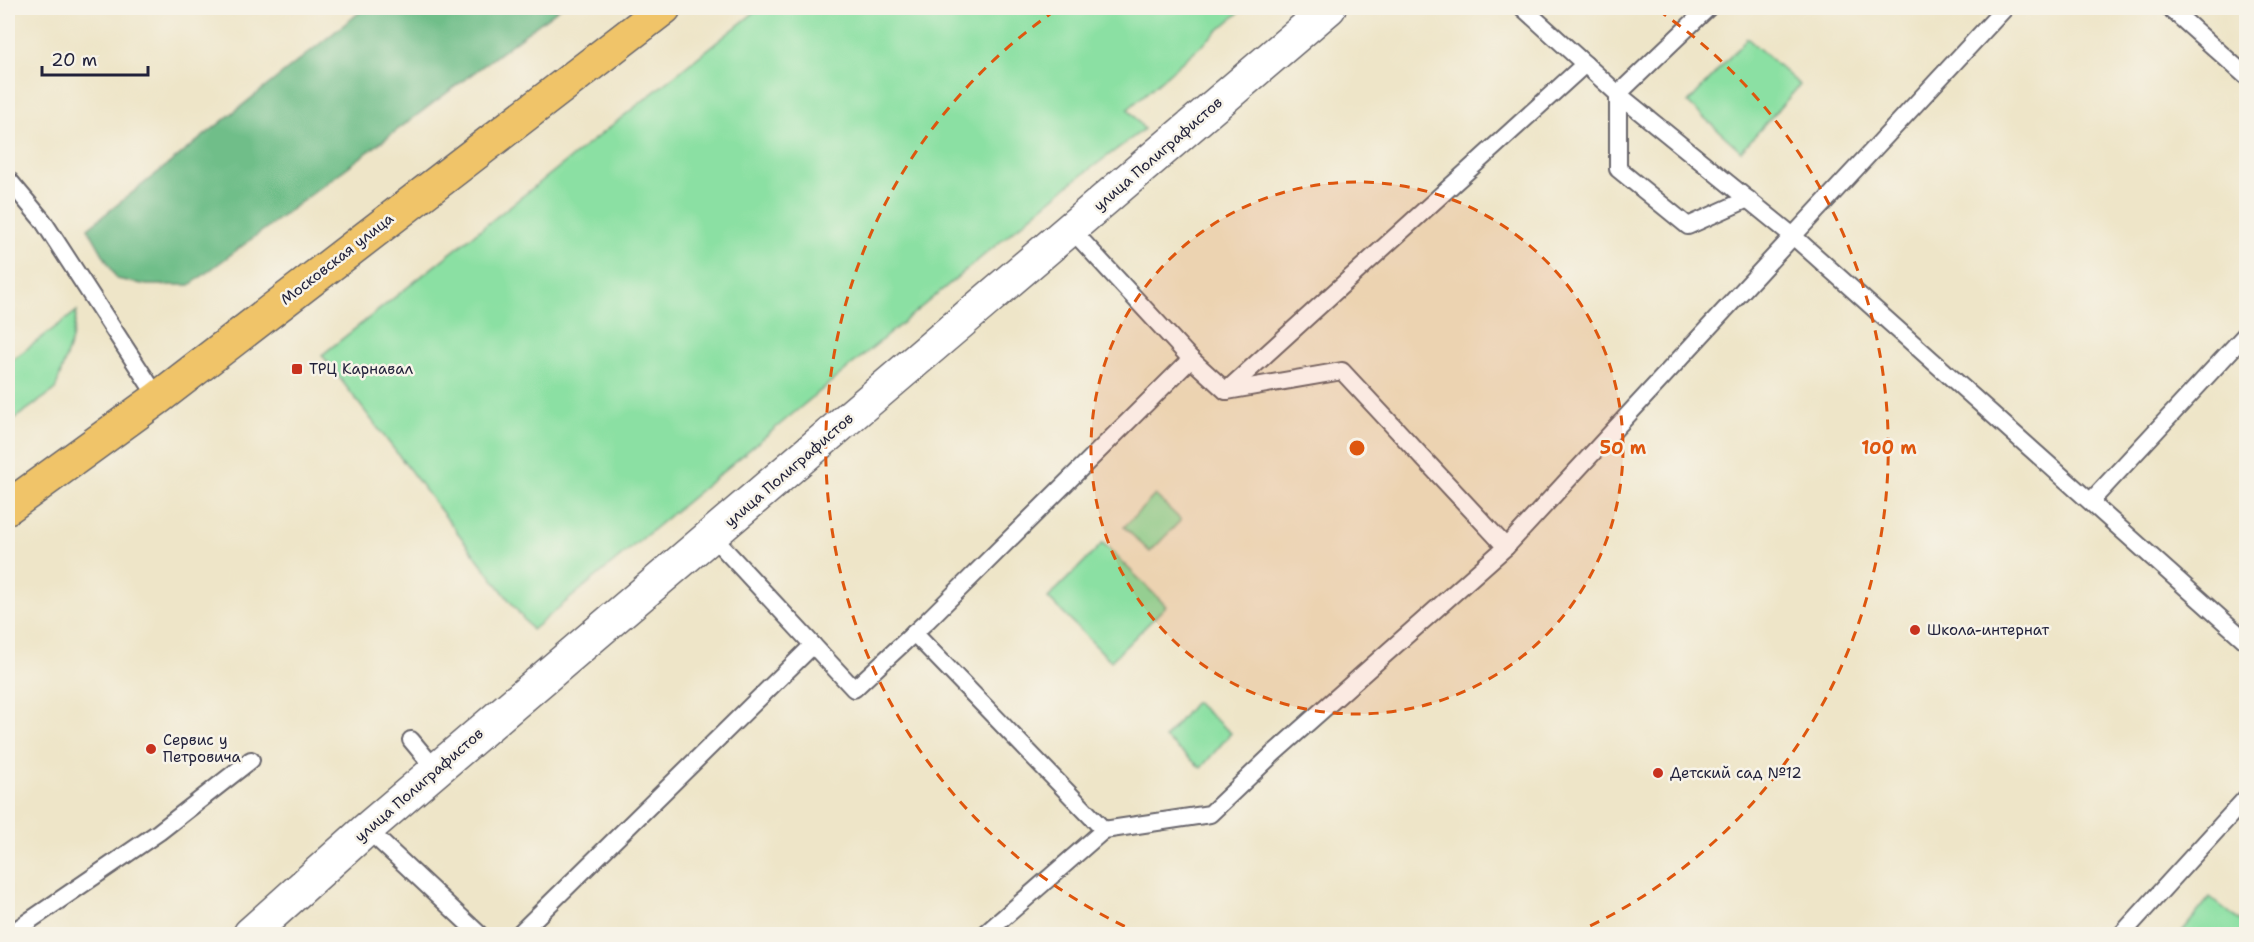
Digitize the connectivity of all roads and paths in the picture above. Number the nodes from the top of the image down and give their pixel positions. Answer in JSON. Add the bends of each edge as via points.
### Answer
{"nodes":[{"id":1,"x":664,"y":8,"type":"edge"},
{"id":2,"x":1329,"y":8,"type":"edge"},
{"id":3,"x":1523,"y":8,"type":"edge"},
{"id":4,"x":1708,"y":8,"type":"edge"},
{"id":5,"x":2004,"y":8,"type":"edge"},
{"id":6,"x":2170,"y":8,"type":"edge"},
{"id":7,"x":1586,"y":64,"type":"junction"},
{"id":8,"x":2247,"y":76,"type":"edge"},
{"id":9,"x":1618,"y":94,"type":"junction"},
{"id":10,"x":8,"y":179,"type":"edge"},
{"id":11,"x":1748,"y":199,"type":"junction"},
{"id":12,"x":1071,"y":229,"type":"junction"},
{"id":13,"x":1793,"y":236,"type":"junction"},
{"id":14,"x":2247,"y":334,"type":"edge"},
{"id":15,"x":1191,"y":359,"type":"junction"},
{"id":16,"x":1226,"y":391,"type":"junction"},
{"id":17,"x":158,"y":398,"type":"junction"},
{"id":18,"x":2091,"y":501,"type":"junction"},
{"id":19,"x":8,"y":507,"type":"edge"},
{"id":20,"x":711,"y":536,"type":"junction"},
{"id":21,"x":1506,"y":547,"type":"junction"},
{"id":22,"x":2247,"y":616,"type":"edge"},
{"id":23,"x":914,"y":633,"type":"junction"},
{"id":24,"x":2241,"y":635,"type":"edge"},
{"id":25,"x":813,"y":645,"type":"junction"},
{"id":26,"x":411,"y":740,"type":"dead end"},
{"id":27,"x":251,"y":760,"type":"dead end"},
{"id":28,"x":436,"y":770,"type":"junction"},
{"id":29,"x":2247,"y":798,"type":"edge"},
{"id":30,"x":367,"y":829,"type":"junction"},
{"id":31,"x":1104,"y":830,"type":"junction"},
{"id":32,"x":10,"y":934,"type":"edge"},
{"id":33,"x":250,"y":934,"type":"edge"},
{"id":34,"x":479,"y":934,"type":"edge"},
{"id":35,"x":519,"y":934,"type":"edge"},
{"id":36,"x":985,"y":934,"type":"edge"},
{"id":37,"x":2122,"y":934,"type":"edge"}],
"edges":[{"from":1,"to":17,"type":"main road","name":"Московская улица"},
{"from":2,"to":12,"type":"street","name":"улица Полиграфистов"},
{"from":3,"to":7,"type":"lane"},
{"from":4,"to":9,"type":"lane"},
{"from":5,"to":13,"type":"lane"},
{"from":6,"to":8,"type":"lane"},
{"from":7,"to":9,"type":"lane"},
{"from":7,"to":16,"type":"lane"},
{"from":9,"to":11,"type":"lane"},
{"from":9,"to":11,"type":"lane","via":[[1618,169],[1670,212],[1688,226]]},
{"from":10,"to":17,"type":"lane","via":[[42,221]]},
{"from":11,"to":13,"type":"lane"},
{"from":12,"to":15,"type":"lane"},
{"from":12,"to":20,"type":"street","name":"улица Полиграфистов"},
{"from":13,"to":18,"type":"lane"},
{"from":13,"to":21,"type":"lane"},
{"from":14,"to":18,"type":"lane"},
{"from":15,"to":16,"type":"lane"},
{"from":15,"to":23,"type":"lane"},
{"from":16,"to":21,"type":"lane","via":[[1342,371]]},
{"from":17,"to":19,"type":"main road","name":"Московская улица"},
{"from":18,"to":24,"type":"lane"},
{"from":20,"to":25,"type":"lane"},
{"from":20,"to":28,"type":"street","name":"улица Полиграфистов"},
{"from":21,"to":31,"type":"lane","via":[[1210,814]]},
{"from":22,"to":24,"type":"lane"},
{"from":23,"to":25,"type":"lane","via":[[854,689]]},
{"from":23,"to":31,"type":"lane"},
{"from":25,"to":35,"type":"lane"},
{"from":26,"to":28,"type":"lane"},
{"from":27,"to":32,"type":"lane","via":[[159,832]]},
{"from":28,"to":30,"type":"street","name":"улица Полиграфистов"},
{"from":29,"to":37,"type":"lane"},
{"from":30,"to":33,"type":"street","name":"улица Полиграфистов"},
{"from":30,"to":34,"type":"lane"},
{"from":31,"to":36,"type":"lane"}]}
